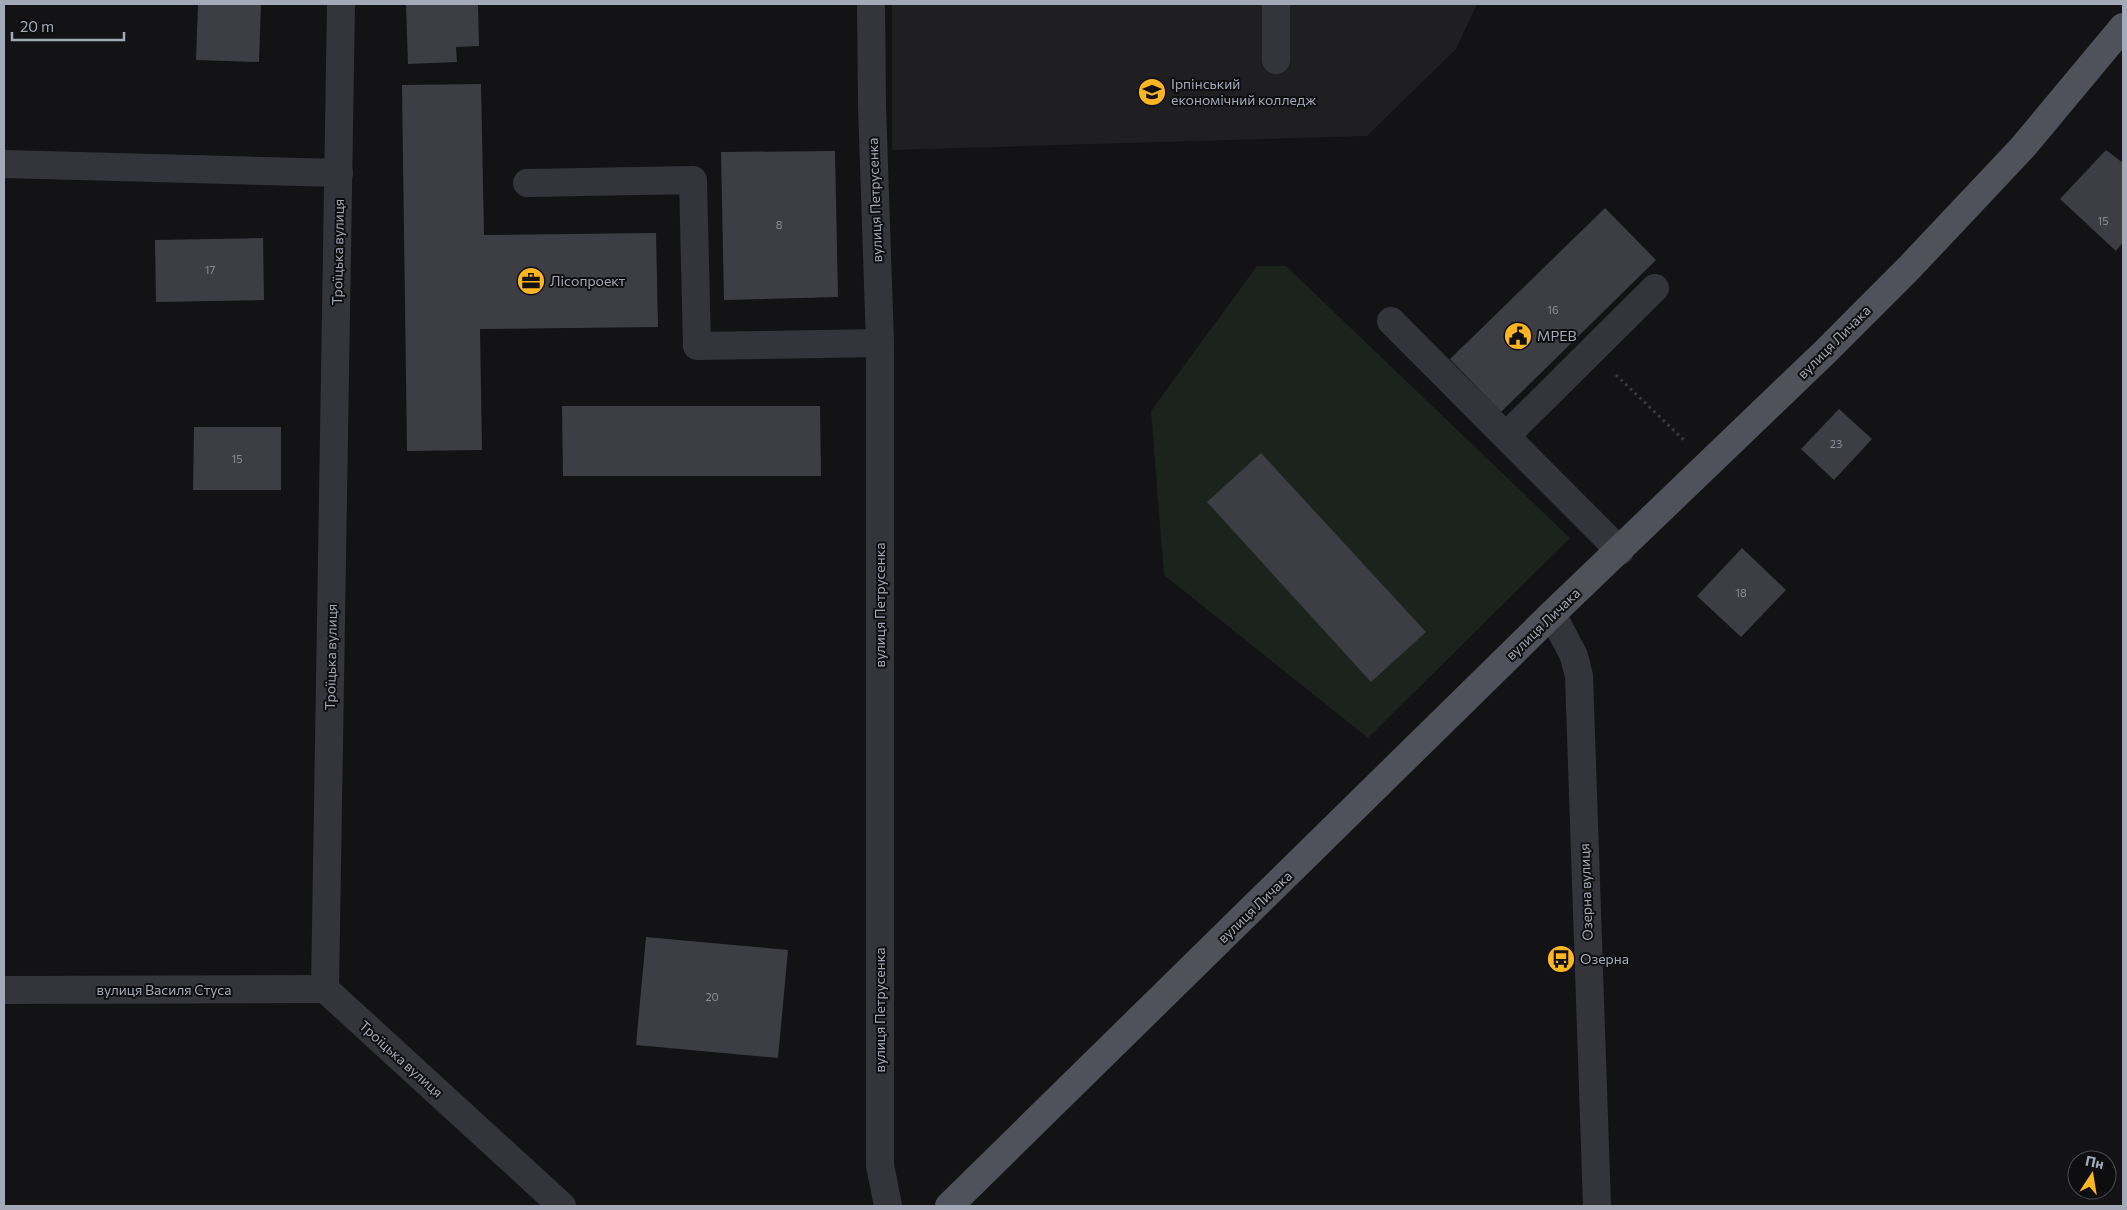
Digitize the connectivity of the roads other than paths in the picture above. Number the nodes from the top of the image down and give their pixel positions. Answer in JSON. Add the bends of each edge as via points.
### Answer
{"nodes":[{"id":1,"x":341,"y":4,"type":"edge"},
{"id":2,"x":871,"y":4,"type":"edge"},
{"id":3,"x":1276,"y":4,"type":"edge"},
{"id":4,"x":2123,"y":27,"type":"edge"},
{"id":5,"x":1276,"y":60,"type":"dead end"},
{"id":6,"x":4,"y":164,"type":"edge"},
{"id":7,"x":339,"y":173,"type":"junction"},
{"id":8,"x":527,"y":183,"type":"dead end"},
{"id":9,"x":1656,"y":288,"type":"dead end"},
{"id":10,"x":1391,"y":321,"type":"dead end"},
{"id":11,"x":880,"y":343,"type":"junction"},
{"id":12,"x":1506,"y":436,"type":"junction"},
{"id":13,"x":1620,"y":550,"type":"junction"},
{"id":14,"x":1552,"y":614,"type":"junction"},
{"id":15,"x":325,"y":989,"type":"junction"},
{"id":16,"x":4,"y":990,"type":"edge"},
{"id":17,"x":562,"y":1206,"type":"edge"},
{"id":18,"x":888,"y":1206,"type":"edge"},
{"id":19,"x":949,"y":1206,"type":"edge"},
{"id":20,"x":1596,"y":1206,"type":"edge"}],
"edges":[{"from":1,"to":7,"type":"street","name":"Троїцька вулиця"},
{"from":2,"to":11,"type":"street","name":"вулиця Петрусенка"},
{"from":3,"to":5,"type":"street"},
{"from":4,"to":13,"type":"main road","name":"вулиця Личака","via":[[2023,147],[1909,268]]},
{"from":6,"to":7,"type":"street"},
{"from":7,"to":15,"type":"street","name":"Троїцька вулиця"},
{"from":8,"to":11,"type":"street","via":[[693,180],[697,346]]},
{"from":9,"to":12,"type":"street"},
{"from":10,"to":12,"type":"street"},
{"from":11,"to":18,"type":"street","name":"вулиця Петрусенка","via":[[880,1165]]},
{"from":12,"to":13,"type":"street"},
{"from":13,"to":14,"type":"main road","name":"вулиця Личака"},
{"from":14,"to":19,"type":"main road","name":"вулиця Личака"},
{"from":14,"to":20,"type":"street","name":"Озерна вулиця","via":[[1574,656],[1579,676]]},
{"from":15,"to":16,"type":"street","name":"вулиця Василя Стуса"},
{"from":15,"to":17,"type":"street","name":"Троїцька вулиця"}]}
